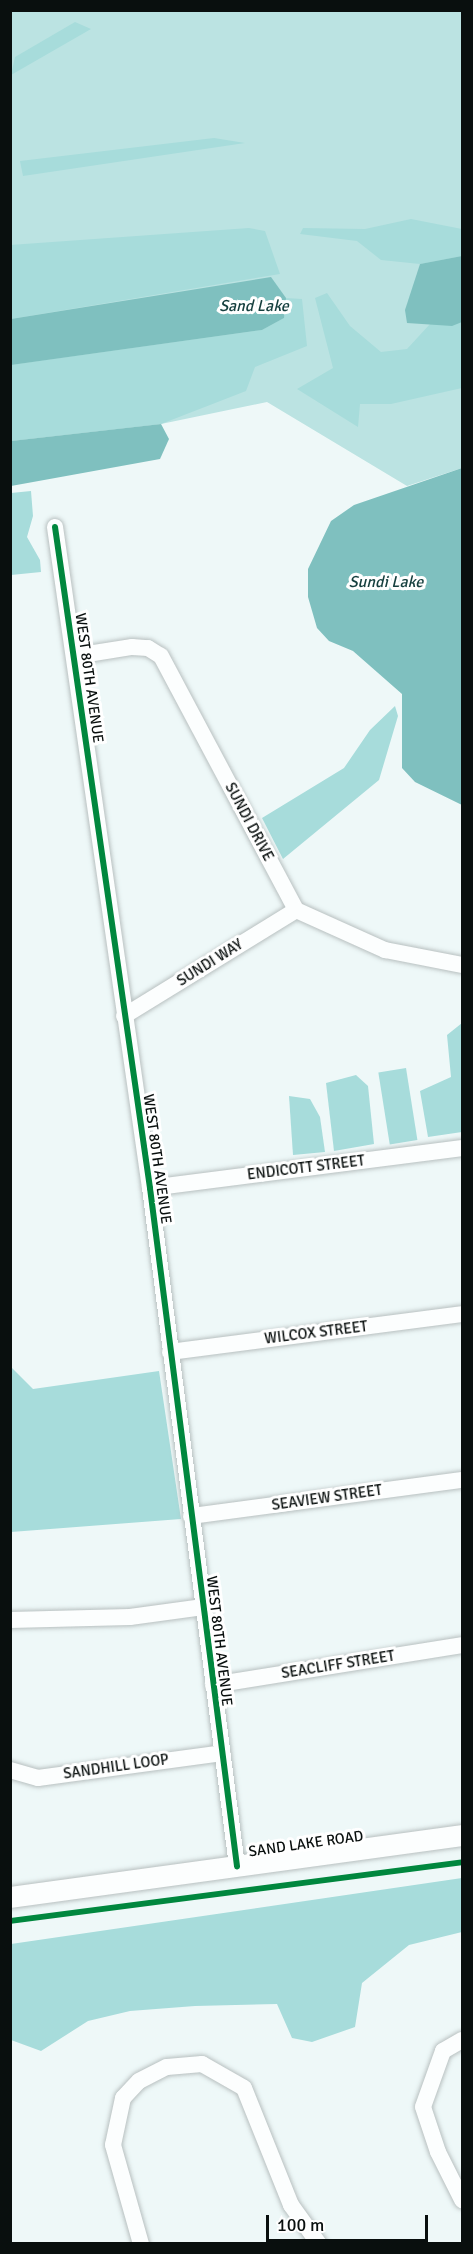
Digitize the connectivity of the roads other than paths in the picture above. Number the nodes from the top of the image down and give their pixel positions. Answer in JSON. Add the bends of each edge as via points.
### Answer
{"nodes":[{"id":1,"x":54,"y":527,"type":"dead end"},
{"id":2,"x":75,"y":656,"type":"junction"},
{"id":3,"x":296,"y":910,"type":"junction"},
{"id":4,"x":462,"y":965,"type":"edge"},
{"id":5,"x":124,"y":1016,"type":"junction"},
{"id":6,"x":462,"y":1148,"type":"edge"},
{"id":7,"x":150,"y":1188,"type":"junction"},
{"id":8,"x":462,"y":1314,"type":"edge"},
{"id":9,"x":170,"y":1352,"type":"junction"},
{"id":10,"x":462,"y":1479,"type":"edge"},
{"id":11,"x":191,"y":1516,"type":"junction"},
{"id":12,"x":203,"y":1607,"type":"junction"},
{"id":13,"x":10,"y":1620,"type":"edge"},
{"id":14,"x":462,"y":1645,"type":"edge"},
{"id":15,"x":213,"y":1684,"type":"junction"},
{"id":16,"x":222,"y":1753,"type":"junction"},
{"id":17,"x":10,"y":1770,"type":"edge"},
{"id":18,"x":462,"y":1834,"type":"edge"},
{"id":19,"x":237,"y":1866,"type":"junction"},
{"id":20,"x":10,"y":1897,"type":"edge"},
{"id":21,"x":462,"y":2040,"type":"edge"},
{"id":22,"x":462,"y":2200,"type":"edge"},
{"id":23,"x":141,"y":2244,"type":"edge"},
{"id":24,"x":319,"y":2244,"type":"edge"}],
"edges":[{"from":1,"to":2,"type":"street","name":"WEST 80TH AVENUE"},
{"from":2,"to":3,"type":"street","name":"SUNDI DRIVE","via":[[132,648],[148,648],[161,656]]},
{"from":2,"to":5,"type":"street","name":"WEST 80TH AVENUE"},
{"from":3,"to":4,"type":"street","via":[[385,950]]},
{"from":3,"to":5,"type":"street","name":"SUNDI WAY"},
{"from":5,"to":7,"type":"street","name":"WEST 80TH AVENUE"},
{"from":6,"to":7,"type":"street","name":"ENDICOTT STREET"},
{"from":7,"to":9,"type":"street","name":"WEST 80TH AVENUE"},
{"from":8,"to":9,"type":"street","name":"WILCOX STREET"},
{"from":9,"to":11,"type":"street","name":"WEST 80TH AVENUE"},
{"from":10,"to":11,"type":"street","name":"SEAVIEW STREET"},
{"from":11,"to":12,"type":"street","name":"WEST 80TH AVENUE"},
{"from":12,"to":13,"type":"street","via":[[130,1617]]},
{"from":12,"to":15,"type":"street","name":"WEST 80TH AVENUE"},
{"from":14,"to":15,"type":"street","name":"SEACLIFF STREET"},
{"from":15,"to":16,"type":"street","name":"WEST 80TH AVENUE"},
{"from":16,"to":17,"type":"street","name":"SANDHILL LOOP","via":[[38,1778]]},
{"from":16,"to":19,"type":"street","name":"WEST 80TH AVENUE"},
{"from":18,"to":19,"type":"main road","name":"SAND LAKE ROAD"},
{"from":19,"to":20,"type":"main road","name":"SAND LAKE ROAD"},
{"from":21,"to":22,"type":"street","via":[[443,2051],[423,2107],[438,2152]]},
{"from":23,"to":24,"type":"street","via":[[113,2145],[123,2098],[139,2081],[166,2067],[202,2064],[244,2088],[291,2205]]}]}
